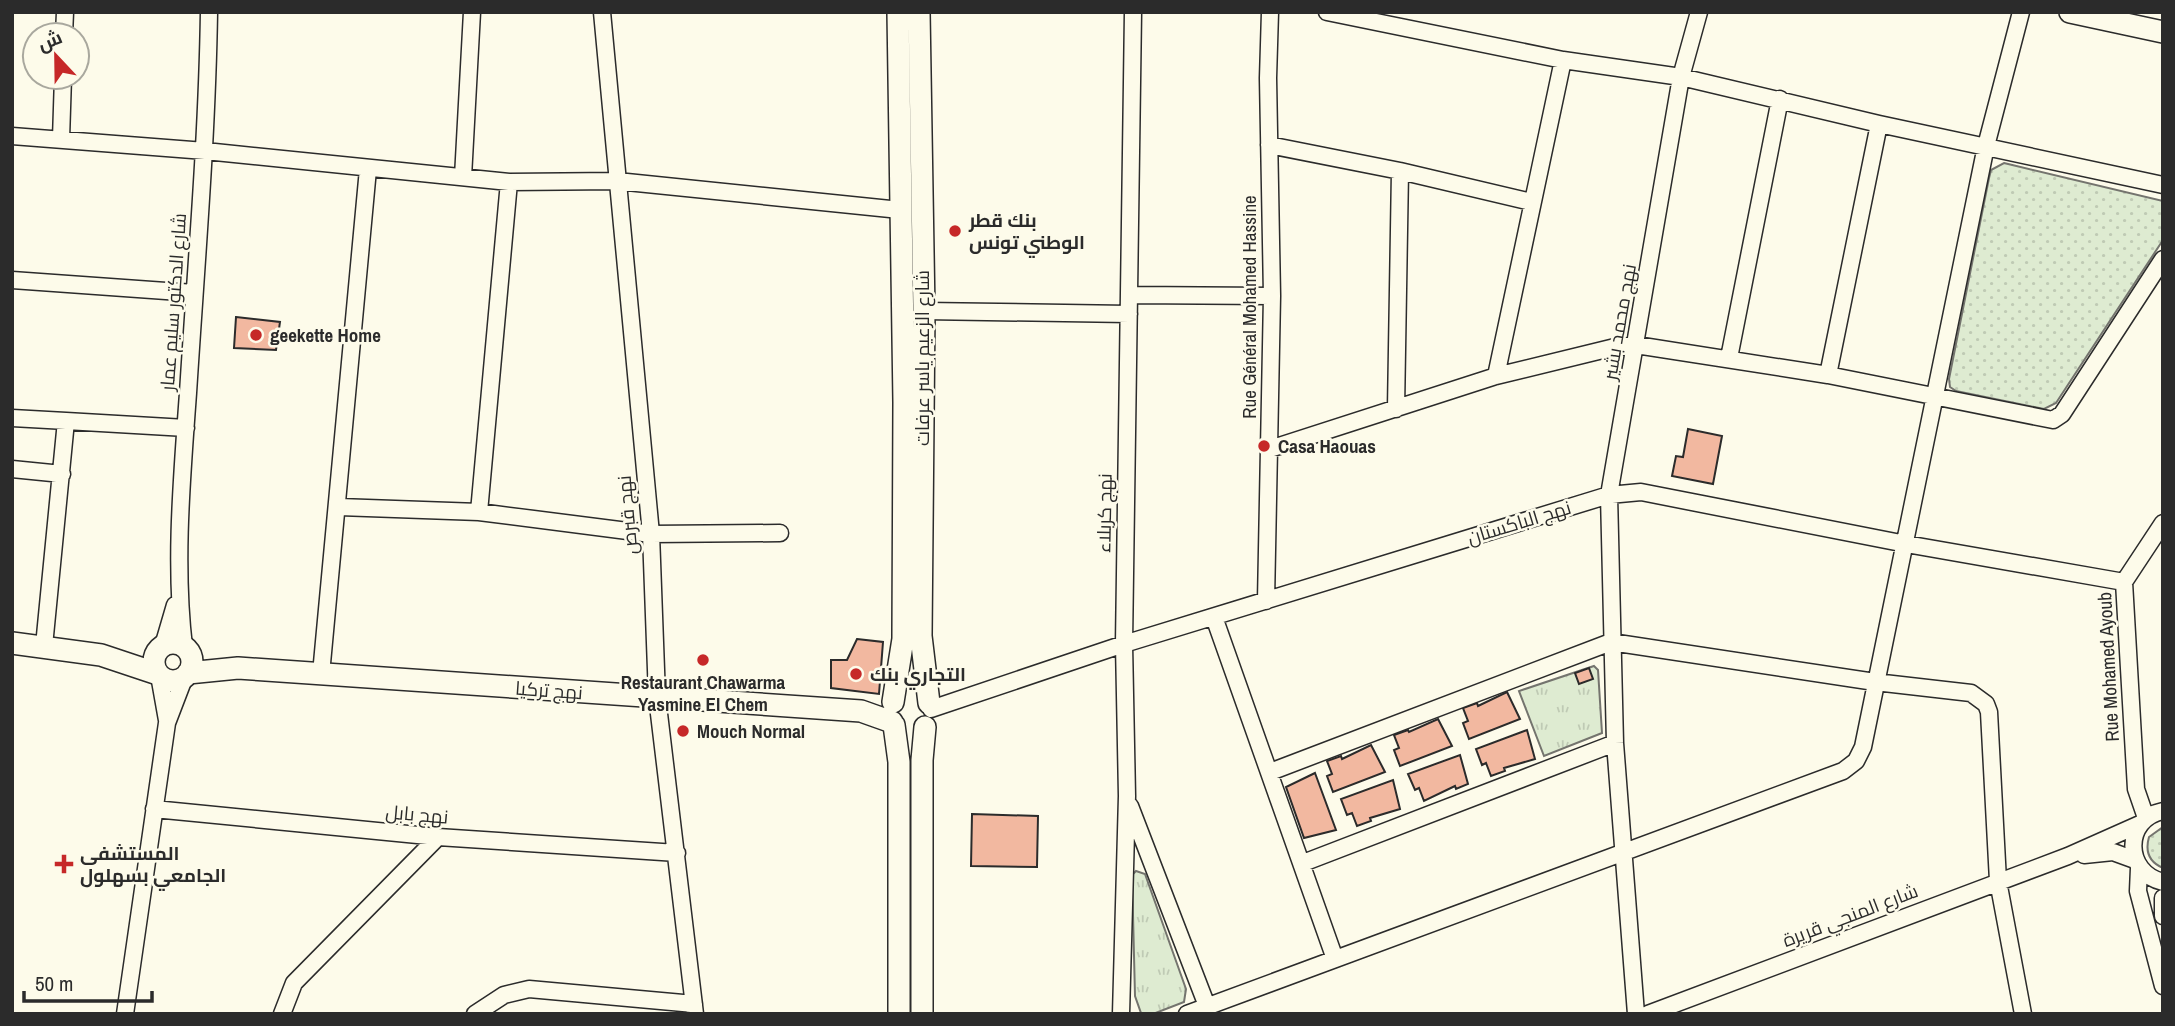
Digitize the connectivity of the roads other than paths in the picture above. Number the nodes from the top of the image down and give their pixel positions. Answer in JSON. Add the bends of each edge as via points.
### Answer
{"nodes":[{"id":1,"x":209,"y":12,"type":"edge"},
{"id":2,"x":472,"y":12,"type":"edge"},
{"id":3,"x":601,"y":12,"type":"edge"},
{"id":4,"x":898,"y":12,"type":"edge"},
{"id":5,"x":919,"y":12,"type":"edge"},
{"id":6,"x":1133,"y":12,"type":"edge"},
{"id":7,"x":1270,"y":12,"type":"edge"},
{"id":8,"x":1327,"y":12,"type":"edge"},
{"id":9,"x":1699,"y":12,"type":"edge"},
{"id":10,"x":2021,"y":12,"type":"edge"},
{"id":11,"x":2070,"y":12,"type":"edge"},
{"id":12,"x":1405,"y":19,"type":"edge"},
{"id":13,"x":2163,"y":32,"type":"edge"},
{"id":14,"x":1563,"y":60,"type":"junction"},
{"id":15,"x":1681,"y":77,"type":"junction"},
{"id":16,"x":63,"y":91,"type":"edge"},
{"id":17,"x":1780,"y":99,"type":"junction"},
{"id":18,"x":1879,"y":124,"type":"junction"},
{"id":19,"x":12,"y":136,"type":"edge"},
{"id":20,"x":61,"y":138,"type":"junction"},
{"id":21,"x":1269,"y":145,"type":"junction"},
{"id":22,"x":1986,"y":146,"type":"junction"},
{"id":23,"x":205,"y":151,"type":"junction"},
{"id":24,"x":368,"y":169,"type":"junction"},
{"id":25,"x":1401,"y":171,"type":"junction"},
{"id":26,"x":463,"y":177,"type":"junction"},
{"id":27,"x":617,"y":181,"type":"junction"},
{"id":28,"x":509,"y":182,"type":"junction"},
{"id":29,"x":2163,"y":185,"type":"edge"},
{"id":30,"x":1531,"y":202,"type":"junction"},
{"id":31,"x":900,"y":210,"type":"junction"},
{"id":32,"x":2163,"y":259,"type":"edge"},
{"id":33,"x":12,"y":280,"type":"edge"},
{"id":34,"x":194,"y":293,"type":"junction"},
{"id":35,"x":1129,"y":295,"type":"junction"},
{"id":36,"x":1272,"y":296,"type":"junction"},
{"id":37,"x":924,"y":311,"type":"junction"},
{"id":38,"x":1129,"y":314,"type":"junction"},
{"id":39,"x":1636,"y":345,"type":"junction"},
{"id":40,"x":1730,"y":358,"type":"junction"},
{"id":41,"x":1828,"y":375,"type":"junction"},
{"id":42,"x":1496,"y":376,"type":"junction"},
{"id":43,"x":1934,"y":398,"type":"junction"},
{"id":44,"x":1396,"y":409,"type":"junction"},
{"id":45,"x":12,"y":418,"type":"edge"},
{"id":46,"x":66,"y":421,"type":"junction"},
{"id":47,"x":186,"y":428,"type":"junction"},
{"id":48,"x":1270,"y":449,"type":"junction"},
{"id":49,"x":12,"y":470,"type":"edge"},
{"id":50,"x":62,"y":474,"type":"junction"},
{"id":51,"x":1609,"y":495,"type":"junction"},
{"id":52,"x":339,"y":507,"type":"junction"},
{"id":53,"x":479,"y":512,"type":"junction"},
{"id":54,"x":2163,"y":523,"type":"edge"},
{"id":55,"x":780,"y":533,"type":"dead end"},
{"id":56,"x":651,"y":534,"type":"junction"},
{"id":57,"x":1906,"y":544,"type":"junction"},
{"id":58,"x":2124,"y":582,"type":"junction"},
{"id":59,"x":1266,"y":601,"type":"junction"},
{"id":60,"x":1214,"y":617,"type":"junction"},
{"id":61,"x":1611,"y":642,"type":"junction"},
{"id":62,"x":12,"y":643,"type":"edge"},
{"id":63,"x":1124,"y":644,"type":"junction"},
{"id":64,"x":44,"y":646,"type":"junction"},
{"id":65,"x":101,"y":655,"type":"junction"},
{"id":66,"x":178,"y":657,"type":"junction"},
{"id":67,"x":158,"y":674,"type":"junction"},
{"id":68,"x":321,"y":674,"type":"junction"},
{"id":69,"x":1875,"y":682,"type":"junction"},
{"id":70,"x":657,"y":697,"type":"junction"},
{"id":71,"x":892,"y":713,"type":"junction"},
{"id":72,"x":928,"y":713,"type":"junction"},
{"id":73,"x":167,"y":723,"type":"junction"},
{"id":74,"x":1615,"y":743,"type":"junction"},
{"id":75,"x":1270,"y":772,"type":"junction"},
{"id":76,"x":1127,"y":796,"type":"junction"},
{"id":77,"x":154,"y":809,"type":"junction"},
{"id":78,"x":2163,"y":811,"type":"edge"},
{"id":79,"x":2143,"y":821,"type":"junction"},
{"id":80,"x":438,"y":837,"type":"junction"},
{"id":81,"x":1622,"y":852,"type":"junction"},
{"id":82,"x":677,"y":853,"type":"junction"},
{"id":83,"x":2068,"y":856,"type":"junction"},
{"id":84,"x":1303,"y":863,"type":"junction"},
{"id":85,"x":2137,"y":864,"type":"junction"},
{"id":86,"x":1998,"y":881,"type":"junction"},
{"id":87,"x":2163,"y":882,"type":"edge"},
{"id":88,"x":2163,"y":898,"type":"edge"},
{"id":89,"x":2163,"y":916,"type":"edge"},
{"id":90,"x":1335,"y":959,"type":"junction"},
{"id":91,"x":2163,"y":986,"type":"edge"},
{"id":92,"x":1207,"y":1006,"type":"junction"},
{"id":93,"x":695,"y":1009,"type":"edge"},
{"id":94,"x":125,"y":1014,"type":"edge"},
{"id":95,"x":282,"y":1014,"type":"edge"},
{"id":96,"x":475,"y":1014,"type":"edge"},
{"id":97,"x":899,"y":1014,"type":"edge"},
{"id":98,"x":922,"y":1014,"type":"edge"},
{"id":99,"x":1122,"y":1014,"type":"edge"},
{"id":100,"x":1187,"y":1014,"type":"edge"},
{"id":101,"x":1636,"y":1014,"type":"edge"},
{"id":102,"x":1648,"y":1014,"type":"edge"},
{"id":103,"x":2023,"y":1014,"type":"edge"}],
"edges":[{"from":1,"to":23,"type":"street","name":"شارع الدكتور سليم عمار"},
{"from":2,"to":26,"type":"street"},
{"from":3,"to":27,"type":"street","name":"نهج قبرص"},
{"from":4,"to":31,"type":"main road","name":"شارع الزعيم ياسر عرفات"},
{"from":5,"to":37,"type":"main road","name":"شارع الزعيم ياسر عرفات"},
{"from":6,"to":35,"type":"street","name":"نهج كربلاء"},
{"from":7,"to":21,"type":"street","name":"Rue Général Mohamed Hassine"},
{"from":8,"to":12,"type":"street"},
{"from":9,"to":15,"type":"street","name":"نهج محمد بشير"},
{"from":10,"to":22,"type":"street"},
{"from":11,"to":13,"type":"main road"},
{"from":12,"to":14,"type":"street"},
{"from":14,"to":15,"type":"street"},
{"from":14,"to":30,"type":"street"},
{"from":15,"to":17,"type":"street"},
{"from":15,"to":39,"type":"street","name":"نهج محمد بشير"},
{"from":16,"to":20,"type":"street"},
{"from":17,"to":18,"type":"street"},
{"from":17,"to":40,"type":"street"},
{"from":18,"to":22,"type":"street"},
{"from":18,"to":41,"type":"street"},
{"from":19,"to":20,"type":"street"},
{"from":20,"to":23,"type":"street"},
{"from":21,"to":25,"type":"street"},
{"from":21,"to":36,"type":"street","name":"Rue Général Mohamed Hassine"},
{"from":22,"to":29,"type":"street"},
{"from":22,"to":43,"type":"street"},
{"from":23,"to":24,"type":"street"},
{"from":23,"to":34,"type":"street","name":"شارع الدكتور سليم عمار"},
{"from":24,"to":26,"type":"street"},
{"from":24,"to":52,"type":"street"},
{"from":25,"to":30,"type":"street"},
{"from":25,"to":44,"type":"street"},
{"from":26,"to":28,"type":"street"},
{"from":27,"to":28,"type":"street"},
{"from":27,"to":31,"type":"street"},
{"from":27,"to":56,"type":"street","name":"نهج قبرص"},
{"from":28,"to":53,"type":"street"},
{"from":30,"to":42,"type":"street"},
{"from":31,"to":71,"type":"main road","name":"شارع الزعيم ياسر عرفات","via":[[903,639]]},
{"from":32,"to":43,"type":"street","via":[[2058,418],[2047,420]]},
{"from":33,"to":34,"type":"street"},
{"from":34,"to":47,"type":"street","name":"شارع الدكتور سليم عمار"},
{"from":35,"to":36,"type":"street"},
{"from":35,"to":38,"type":"street","name":"نهج كربلاء"},
{"from":36,"to":48,"type":"street","name":"Rue Général Mohamed Hassine"},
{"from":37,"to":38,"type":"street"},
{"from":37,"to":72,"type":"main road","name":"شارع الزعيم ياسر عرفات","via":[[921,636]]},
{"from":38,"to":63,"type":"street","name":"نهج كربلاء"},
{"from":39,"to":40,"type":"street"},
{"from":39,"to":42,"type":"street"},
{"from":39,"to":51,"type":"street","name":"نهج محمد بشير"},
{"from":40,"to":41,"type":"street"},
{"from":41,"to":43,"type":"street"},
{"from":42,"to":44,"type":"street"},
{"from":43,"to":57,"type":"street"},
{"from":44,"to":48,"type":"street"},
{"from":45,"to":46,"type":"street"},
{"from":46,"to":47,"type":"street"},
{"from":46,"to":50,"type":"street"},
{"from":47,"to":66,"type":"street","name":"شارع الدكتور سليم عمار"},
{"from":48,"to":59,"type":"street","name":"Rue Général Mohamed Hassine"},
{"from":49,"to":50,"type":"street"},
{"from":50,"to":64,"type":"street"},
{"from":51,"to":57,"type":"street","name":"نهج الباكستان","via":[[1641,492]]},
{"from":51,"to":59,"type":"street","name":"نهج الباكستان"},
{"from":51,"to":61,"type":"street","name":"نهج محمد بشير"},
{"from":52,"to":53,"type":"street"},
{"from":52,"to":68,"type":"street"},
{"from":53,"to":56,"type":"street"},
{"from":54,"to":58,"type":"street","name":"Rue Mohamed Ayoub"},
{"from":55,"to":56,"type":"street"},
{"from":56,"to":70,"type":"street","name":"نهج قبرص"},
{"from":57,"to":58,"type":"street","name":"نهج الباكستان"},
{"from":57,"to":69,"type":"street"},
{"from":58,"to":79,"type":"street","name":"Rue Mohamed Ayoub","via":[[2136,789]]},
{"from":59,"to":60,"type":"street","name":"نهج الباكستان"},
{"from":60,"to":63,"type":"street","name":"نهج الباكستان"},
{"from":60,"to":75,"type":"street"},
{"from":61,"to":69,"type":"street"},
{"from":61,"to":74,"type":"street","name":"نهج محمد بشير"},
{"from":61,"to":75,"type":"street"},
{"from":62,"to":64,"type":"main road"},
{"from":63,"to":72,"type":"street","name":"نهج الباكستان"},
{"from":63,"to":76,"type":"street","name":"نهج كربلاء"},
{"from":64,"to":65,"type":"main road"},
{"from":65,"to":66,"type":"main road"},
{"from":65,"to":67,"type":"main road"},
{"from":66,"to":67,"type":"main road","via":[[154,658]]},
{"from":66,"to":68,"type":"main road","name":"نهج تركيا","via":[[237,668]]},
{"from":66,"to":73,"type":"street"},
{"from":67,"to":73,"type":"street"},
{"from":68,"to":70,"type":"main road","name":"نهج تركيا"},
{"from":69,"to":81,"type":"street","via":[[1863,747],[1856,761],[1843,771]]},
{"from":69,"to":86,"type":"street","via":[[1971,693],[1986,705]]},
{"from":70,"to":71,"type":"main road","name":"نهج تركيا"},
{"from":70,"to":82,"type":"street","name":"نهج قبرص"},
{"from":71,"to":72,"type":"main road","via":[[905,733],[912,733]]},
{"from":71,"to":72,"type":"main road","via":[[902,694],[914,692]]},
{"from":71,"to":97,"type":"main road","name":"شارع الزعيم ياسر عرفات","via":[[899,762]]},
{"from":72,"to":98,"type":"main road","name":"شارع الزعيم ياسر عرفات","via":[[922,760]]},
{"from":73,"to":77,"type":"street"},
{"from":74,"to":81,"type":"street","name":"نهج محمد بشير"},
{"from":74,"to":84,"type":"street"},
{"from":75,"to":84,"type":"street"},
{"from":76,"to":92,"type":"street"},
{"from":76,"to":99,"type":"street","name":"نهج كربلاء"},
{"from":77,"to":80,"type":"street","name":"نهج بابل"},
{"from":77,"to":94,"type":"street"},
{"from":78,"to":79,"type":"street","name":"شارع المنجي قريرة"},
{"from":79,"to":83,"type":"street","name":"شارع المنجي قريرة"},
{"from":79,"to":85,"type":"street","via":[[2133,841]]},
{"from":80,"to":82,"type":"street","name":"نهج بابل"},
{"from":80,"to":95,"type":"street","via":[[295,983]]},
{"from":81,"to":90,"type":"street"},
{"from":81,"to":101,"type":"street","name":"نهج محمد بشير"},
{"from":82,"to":93,"type":"street","name":"نهج قبرص"},
{"from":83,"to":85,"type":"street","name":"شارع المنجي قريرة","via":[[2113,852]]},
{"from":83,"to":86,"type":"street","name":"شارع المنجي قريرة"},
{"from":84,"to":90,"type":"street"},
{"from":85,"to":87,"type":"street","name":"شارع المنجي قريرة"},
{"from":85,"to":91,"type":"street","via":[[2138,891]]},
{"from":86,"to":102,"type":"street","name":"شارع المنجي قريرة"},
{"from":86,"to":103,"type":"street"},
{"from":88,"to":89,"type":"street"},
{"from":90,"to":92,"type":"street"},
{"from":92,"to":100,"type":"street"},
{"from":93,"to":96,"type":"street","via":[[529,989],[503,995]]}]}
